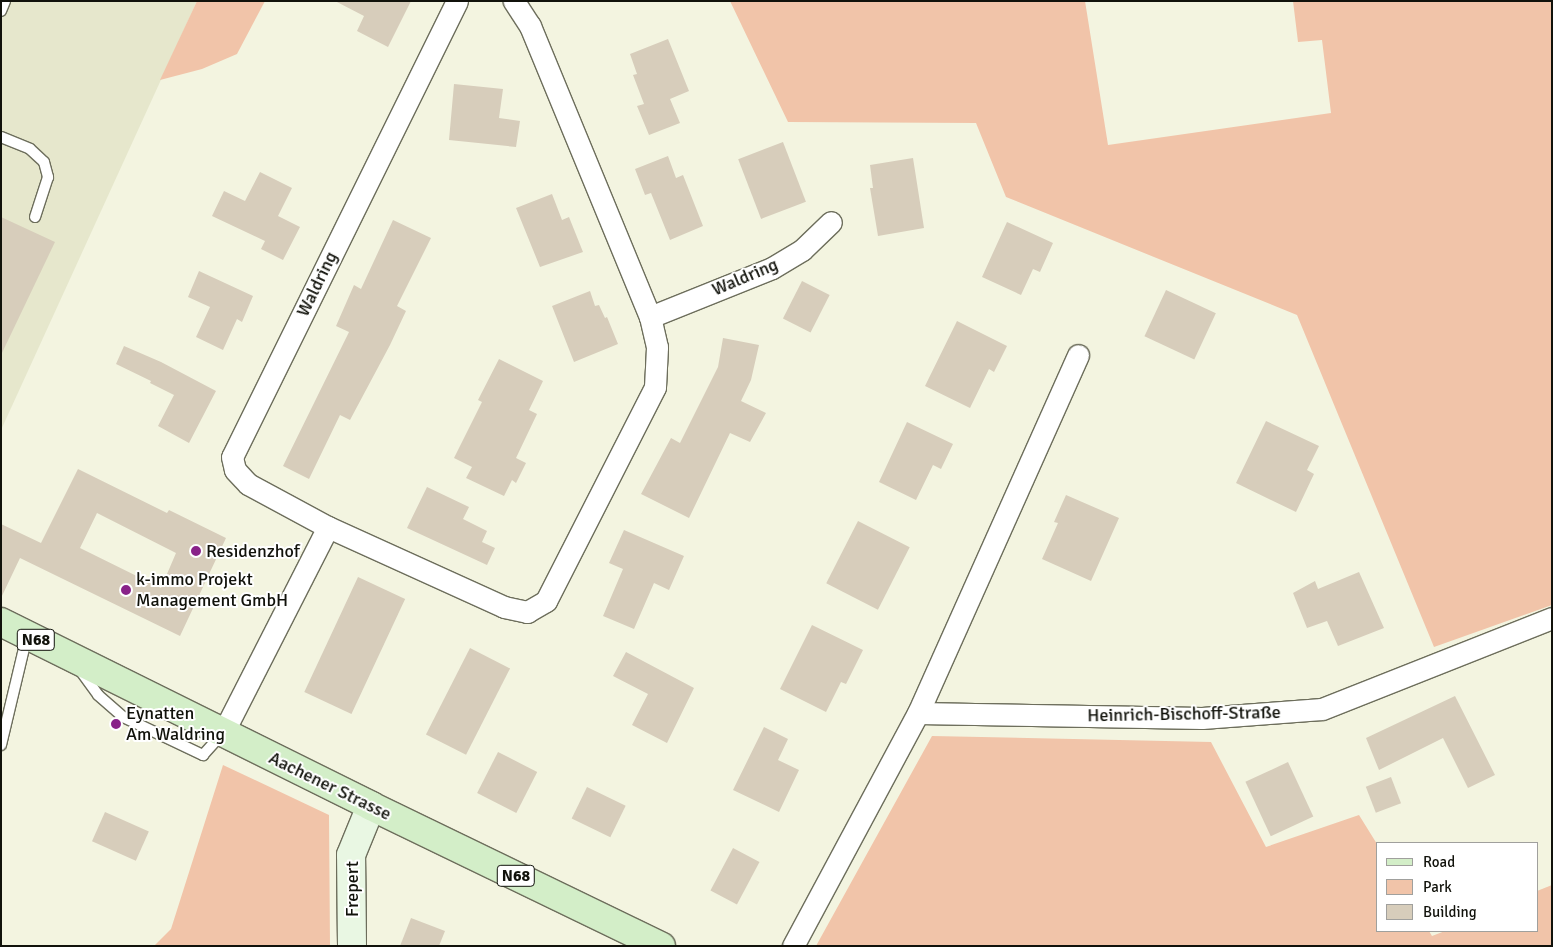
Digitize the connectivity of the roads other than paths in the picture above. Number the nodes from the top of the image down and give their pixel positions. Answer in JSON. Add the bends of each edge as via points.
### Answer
{"nodes":[{"id":1,"x":5,"y":1,"type":"edge"},
{"id":2,"x":457,"y":1,"type":"edge"},
{"id":3,"x":514,"y":1,"type":"edge"},
{"id":4,"x":1,"y":11,"type":"edge"},
{"id":5,"x":1,"y":137,"type":"edge"},
{"id":6,"x":35,"y":217,"type":"dead end"},
{"id":7,"x":831,"y":222,"type":"dead end"},
{"id":8,"x":650,"y":316,"type":"junction"},
{"id":9,"x":1078,"y":355,"type":"dead end"},
{"id":10,"x":328,"y":527,"type":"junction"},
{"id":11,"x":1552,"y":618,"type":"edge"},
{"id":12,"x":1,"y":622,"type":"edge"},
{"id":13,"x":27,"y":635,"type":"junction"},
{"id":14,"x":918,"y":713,"type":"junction"},
{"id":15,"x":223,"y":733,"type":"junction"},
{"id":16,"x":1,"y":745,"type":"edge"},
{"id":17,"x":371,"y":806,"type":"junction"},
{"id":18,"x":352,"y":946,"type":"edge"},
{"id":19,"x":661,"y":946,"type":"edge"},
{"id":20,"x":792,"y":946,"type":"edge"}],
"edges":[{"from":1,"to":4,"type":"lane"},
{"from":2,"to":10,"type":"street","name":"Waldring","via":[[232,457],[235,470],[248,484]]},
{"from":3,"to":8,"type":"street","name":"Waldring","via":[[530,26]]},
{"from":5,"to":6,"type":"lane","via":[[30,149],[44,162],[48,177]]},
{"from":7,"to":8,"type":"street","name":"Waldring","via":[[802,250],[772,268]]},
{"from":8,"to":10,"type":"street","name":"Waldring","via":[[657,347],[655,387],[546,601],[527,612],[504,606]]},
{"from":9,"to":14,"type":"street"},
{"from":10,"to":15,"type":"street"},
{"from":11,"to":14,"type":"street","name":"Heinrich-Bischoff-Straße","via":[[1322,710],[1202,718]]},
{"from":12,"to":13,"type":"main road","name":"Aachener Strasse","number":"N68"},
{"from":13,"to":15,"type":"main road","name":"Aachener Strasse","number":"N68"},
{"from":13,"to":16,"type":"lane"},
{"from":14,"to":20,"type":"street"},
{"from":15,"to":17,"type":"main road","name":"Aachener Strasse","number":"N68"},
{"from":17,"to":18,"type":"street","name":"Frepert","via":[[350,855]]},
{"from":17,"to":19,"type":"main road","name":"Aachener Strasse","number":"N68"}]}
